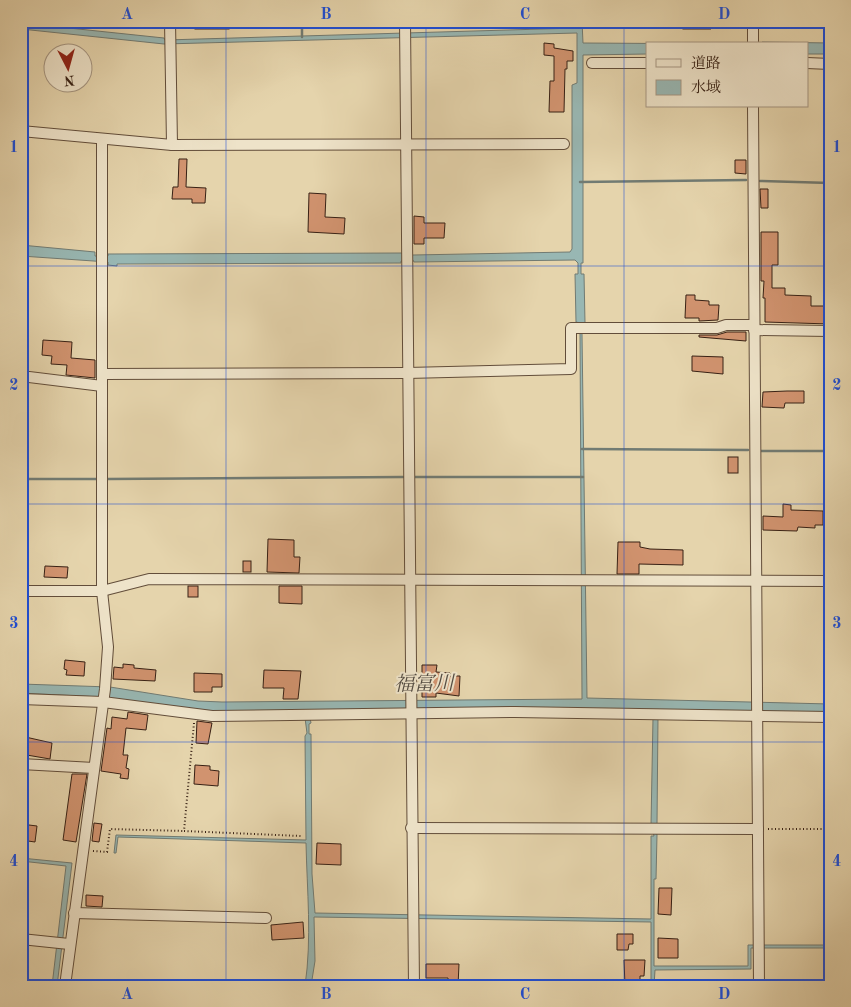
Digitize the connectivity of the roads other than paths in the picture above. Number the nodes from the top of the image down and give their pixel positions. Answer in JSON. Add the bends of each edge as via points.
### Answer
{"nodes":[{"id":1,"x":170,"y":21,"type":"edge"},
{"id":2,"x":405,"y":21,"type":"edge"},
{"id":3,"x":753,"y":21,"type":"edge"},
{"id":4,"x":753,"y":42,"type":"edge"},
{"id":5,"x":592,"y":63,"type":"dead end"},
{"id":6,"x":646,"y":63,"type":"edge"},
{"id":7,"x":808,"y":64,"type":"edge"},
{"id":8,"x":830,"y":64,"type":"edge"},
{"id":9,"x":753,"y":108,"type":"edge"},
{"id":10,"x":21,"y":131,"type":"edge"},
{"id":11,"x":102,"y":139,"type":"junction"},
{"id":12,"x":406,"y":144,"type":"junction"},
{"id":13,"x":564,"y":144,"type":"dead end"},
{"id":14,"x":172,"y":145,"type":"junction"},
{"id":15,"x":754,"y":327,"type":"junction"},
{"id":16,"x":830,"y":331,"type":"edge"},
{"id":17,"x":408,"y":373,"type":"junction"},
{"id":18,"x":102,"y":374,"type":"junction"},
{"id":19,"x":21,"y":376,"type":"edge"},
{"id":20,"x":102,"y":386,"type":"junction"},
{"id":21,"x":410,"y":581,"type":"junction"},
{"id":22,"x":755,"y":581,"type":"junction"},
{"id":23,"x":830,"y":581,"type":"edge"},
{"id":24,"x":21,"y":591,"type":"edge"},
{"id":25,"x":102,"y":591,"type":"junction"},
{"id":26,"x":104,"y":696,"type":"junction"},
{"id":27,"x":21,"y":699,"type":"edge"},
{"id":28,"x":411,"y":707,"type":"junction"},
{"id":29,"x":756,"y":714,"type":"junction"},
{"id":30,"x":830,"y":717,"type":"edge"},
{"id":31,"x":21,"y":764,"type":"edge"},
{"id":32,"x":94,"y":768,"type":"junction"},
{"id":33,"x":411,"y":828,"type":"junction"},
{"id":34,"x":758,"y":829,"type":"junction"},
{"id":35,"x":74,"y":913,"type":"junction"},
{"id":36,"x":266,"y":918,"type":"dead end"},
{"id":37,"x":21,"y":939,"type":"edge"},
{"id":38,"x":63,"y":944,"type":"junction"},
{"id":39,"x":64,"y":986,"type":"edge"},
{"id":40,"x":414,"y":986,"type":"edge"},
{"id":41,"x":759,"y":986,"type":"edge"}],
"edges":[{"from":1,"to":14,"type":"street"},
{"from":2,"to":12,"type":"street"},
{"from":3,"to":4,"type":"street"},
{"from":5,"to":6,"type":"street"},
{"from":7,"to":8,"type":"street"},
{"from":9,"to":15,"type":"street"},
{"from":10,"to":11,"type":"street"},
{"from":11,"to":14,"type":"street"},
{"from":11,"to":18,"type":"street"},
{"from":12,"to":13,"type":"street"},
{"from":12,"to":14,"type":"street"},
{"from":12,"to":17,"type":"street"},
{"from":15,"to":16,"type":"street"},
{"from":15,"to":17,"type":"street","via":[[571,328],[571,369]]},
{"from":15,"to":22,"type":"street"},
{"from":17,"to":18,"type":"street"},
{"from":17,"to":21,"type":"street"},
{"from":18,"to":20,"type":"street"},
{"from":19,"to":20,"type":"street"},
{"from":20,"to":25,"type":"street"},
{"from":21,"to":22,"type":"street"},
{"from":21,"to":25,"type":"street","via":[[149,580]]},
{"from":21,"to":28,"type":"street"},
{"from":22,"to":23,"type":"street"},
{"from":22,"to":29,"type":"street"},
{"from":24,"to":25,"type":"street"},
{"from":25,"to":26,"type":"street","via":[[108,647]]},
{"from":26,"to":27,"type":"street"},
{"from":26,"to":28,"type":"street","via":[[212,716],[308,715]]},
{"from":26,"to":32,"type":"street"},
{"from":28,"to":29,"type":"street"},
{"from":28,"to":33,"type":"street"},
{"from":29,"to":30,"type":"street"},
{"from":29,"to":34,"type":"street"},
{"from":31,"to":32,"type":"street"},
{"from":32,"to":35,"type":"street"},
{"from":33,"to":34,"type":"street"},
{"from":33,"to":40,"type":"street"},
{"from":34,"to":41,"type":"street"},
{"from":35,"to":36,"type":"street"},
{"from":35,"to":38,"type":"street"},
{"from":37,"to":38,"type":"street"},
{"from":38,"to":39,"type":"street"}]}
